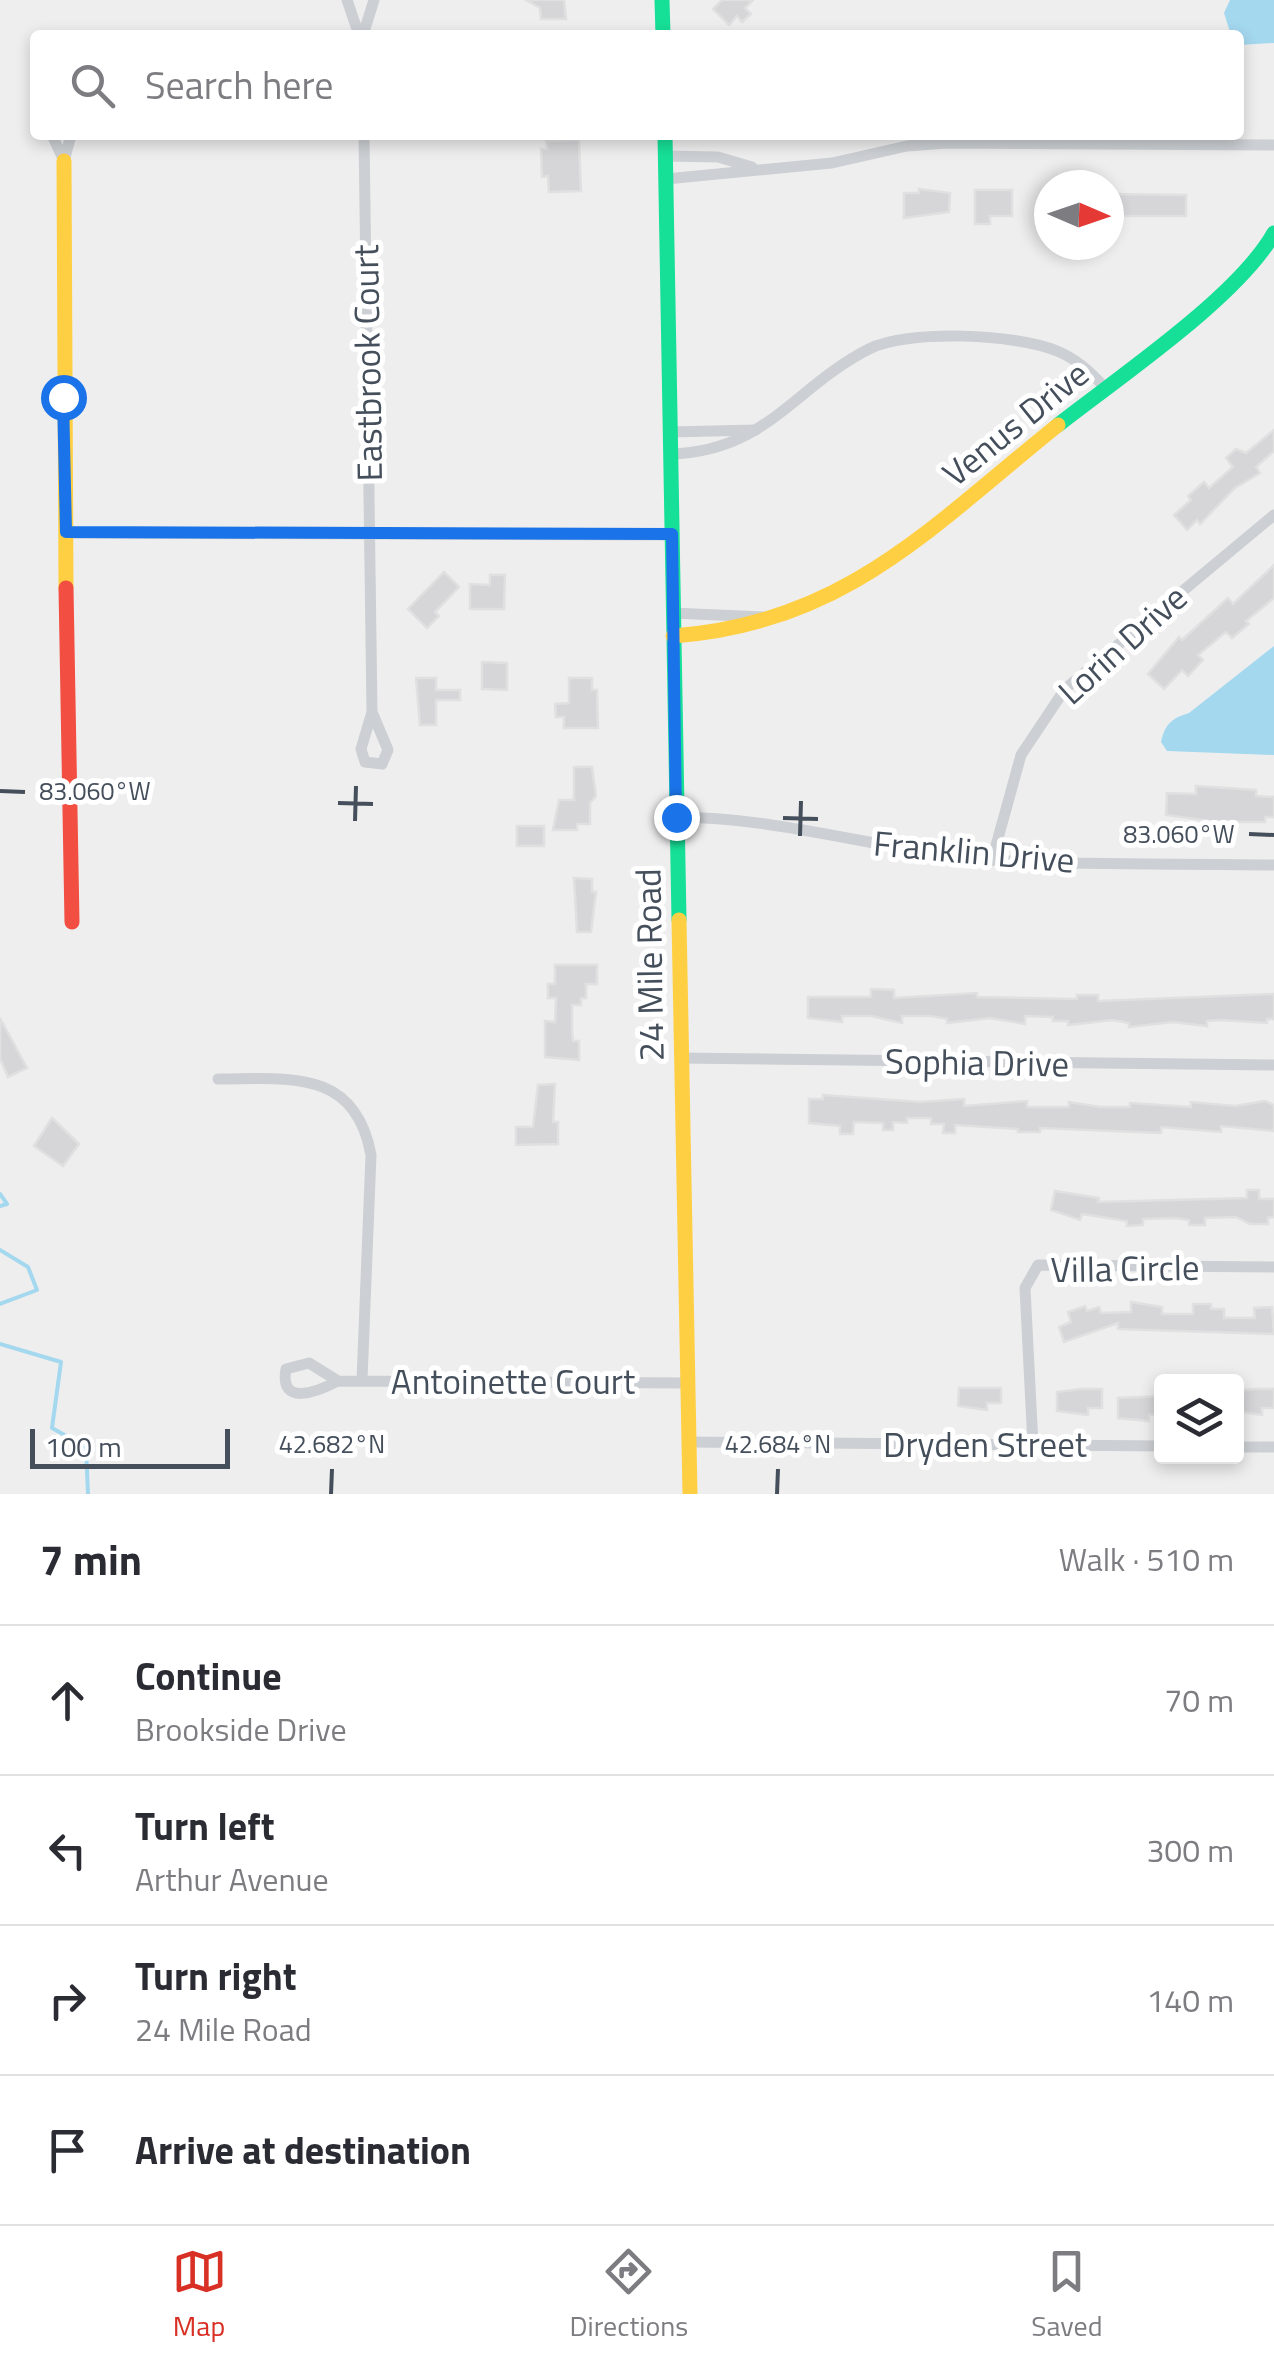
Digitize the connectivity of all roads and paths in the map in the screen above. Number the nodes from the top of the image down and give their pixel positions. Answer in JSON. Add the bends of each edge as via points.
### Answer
{"nodes":[{"id":1,"x":347,"y":0,"type":"edge"},
{"id":2,"x":374,"y":0,"type":"edge"},
{"id":3,"x":662,"y":0,"type":"edge"},
{"id":4,"x":359,"y":30,"type":"edge"},
{"id":5,"x":363,"y":30,"type":"edge"},
{"id":6,"x":663,"y":30,"type":"edge"},
{"id":7,"x":54,"y":140,"type":"edge"},
{"id":8,"x":70,"y":140,"type":"edge"},
{"id":9,"x":364,"y":140,"type":"edge"},
{"id":10,"x":665,"y":140,"type":"edge"},
{"id":11,"x":1274,"y":145,"type":"edge"},
{"id":12,"x":666,"y":156,"type":"junction"},
{"id":13,"x":64,"y":161,"type":"junction"},
{"id":14,"x":756,"y":168,"type":"junction"},
{"id":15,"x":666,"y":180,"type":"junction"},
{"id":16,"x":1274,"y":233,"type":"edge"},
{"id":17,"x":1105,"y":388,"type":"junction"},
{"id":18,"x":756,"y":430,"type":"junction"},
{"id":19,"x":670,"y":432,"type":"junction"},
{"id":20,"x":670,"y":454,"type":"junction"},
{"id":21,"x":1274,"y":515,"type":"edge"},
{"id":22,"x":66,"y":532,"type":"junction"},
{"id":23,"x":672,"y":534,"type":"junction"},
{"id":24,"x":370,"y":535,"type":"junction"},
{"id":25,"x":672,"y":613,"type":"junction"},
{"id":26,"x":765,"y":618,"type":"junction"},
{"id":27,"x":673,"y":636,"type":"junction"},
{"id":28,"x":372,"y":712,"type":"dead end"},
{"id":29,"x":676,"y":817,"type":"junction"},
{"id":30,"x":992,"y":860,"type":"junction"},
{"id":31,"x":1274,"y":865,"type":"edge"},
{"id":32,"x":72,"y":922,"type":"dead end"},
{"id":33,"x":680,"y":1058,"type":"junction"},
{"id":34,"x":1274,"y":1066,"type":"edge"},
{"id":35,"x":218,"y":1079,"type":"dead end"},
{"id":36,"x":1274,"y":1267,"type":"edge"},
{"id":37,"x":338,"y":1380,"type":"dead end"},
{"id":38,"x":362,"y":1380,"type":"junction"},
{"id":39,"x":688,"y":1383,"type":"junction"},
{"id":40,"x":689,"y":1442,"type":"junction"},
{"id":41,"x":1033,"y":1445,"type":"junction"},
{"id":42,"x":1154,"y":1446,"type":"edge"},
{"id":43,"x":1244,"y":1447,"type":"edge"},
{"id":44,"x":1274,"y":1447,"type":"edge"},
{"id":45,"x":690,"y":1494,"type":"edge"}],
"edges":[{"from":1,"to":4,"type":"street"},
{"from":2,"to":5,"type":"street"},
{"from":3,"to":6,"type":"street"},
{"from":7,"to":13,"type":"street"},
{"from":8,"to":13,"type":"street"},
{"from":9,"to":24,"type":"street","name":"Eastbrook Court"},
{"from":10,"to":12,"type":"street","name":"24 Mile Road"},
{"from":11,"to":14,"type":"street","via":[[947,144]]},
{"from":12,"to":14,"type":"street"},
{"from":12,"to":15,"type":"street","name":"24 Mile Road"},
{"from":13,"to":22,"type":"street"},
{"from":14,"to":15,"type":"street"},
{"from":15,"to":19,"type":"street","name":"24 Mile Road"},
{"from":16,"to":17,"type":"street","name":"Venus Drive","via":[[1228,289]]},
{"from":17,"to":18,"type":"street","via":[[1079,362],[1034,344],[895,340],[848,361]]},
{"from":17,"to":26,"type":"street","name":"Venus Drive","via":[[869,576]]},
{"from":18,"to":19,"type":"street"},
{"from":18,"to":20,"type":"street","via":[[722,448]]},
{"from":19,"to":20,"type":"street","name":"24 Mile Road"},
{"from":20,"to":23,"type":"street","name":"24 Mile Road"},
{"from":21,"to":30,"type":"street","name":"Lorin Drive","via":[[1064,689],[1022,755]]},
{"from":22,"to":24,"type":"street"},
{"from":22,"to":32,"type":"street"},
{"from":23,"to":24,"type":"street"},
{"from":23,"to":25,"type":"street","name":"24 Mile Road"},
{"from":24,"to":28,"type":"street","name":"Eastbrook Court"},
{"from":25,"to":26,"type":"street","name":"Venus Drive"},
{"from":25,"to":27,"type":"street","name":"24 Mile Road"},
{"from":26,"to":27,"type":"street","name":"Venus Drive","via":[[736,629]]},
{"from":27,"to":29,"type":"street","name":"24 Mile Road"},
{"from":29,"to":30,"type":"street","name":"Franklin Drive","via":[[775,824],[877,846]]},
{"from":29,"to":33,"type":"street","name":"24 Mile Road"},
{"from":30,"to":31,"type":"street","name":"Franklin Drive"},
{"from":33,"to":34,"type":"street","name":"Sophia Drive"},
{"from":33,"to":39,"type":"street","name":"24 Mile Road"},
{"from":35,"to":38,"type":"street","via":[[312,1082],[343,1098],[362,1123],[371,1155]]},
{"from":36,"to":41,"type":"street","name":"Villa Circle","via":[[1038,1265],[1025,1288]]},
{"from":37,"to":38,"type":"street","name":"Antoinette Court"},
{"from":38,"to":39,"type":"street","name":"Antoinette Court"},
{"from":39,"to":40,"type":"street","name":"24 Mile Road"},
{"from":40,"to":41,"type":"street","name":"Dryden Street"},
{"from":40,"to":45,"type":"street","name":"24 Mile Road"},
{"from":41,"to":42,"type":"street","name":"Dryden Street"},
{"from":43,"to":44,"type":"street"}]}
